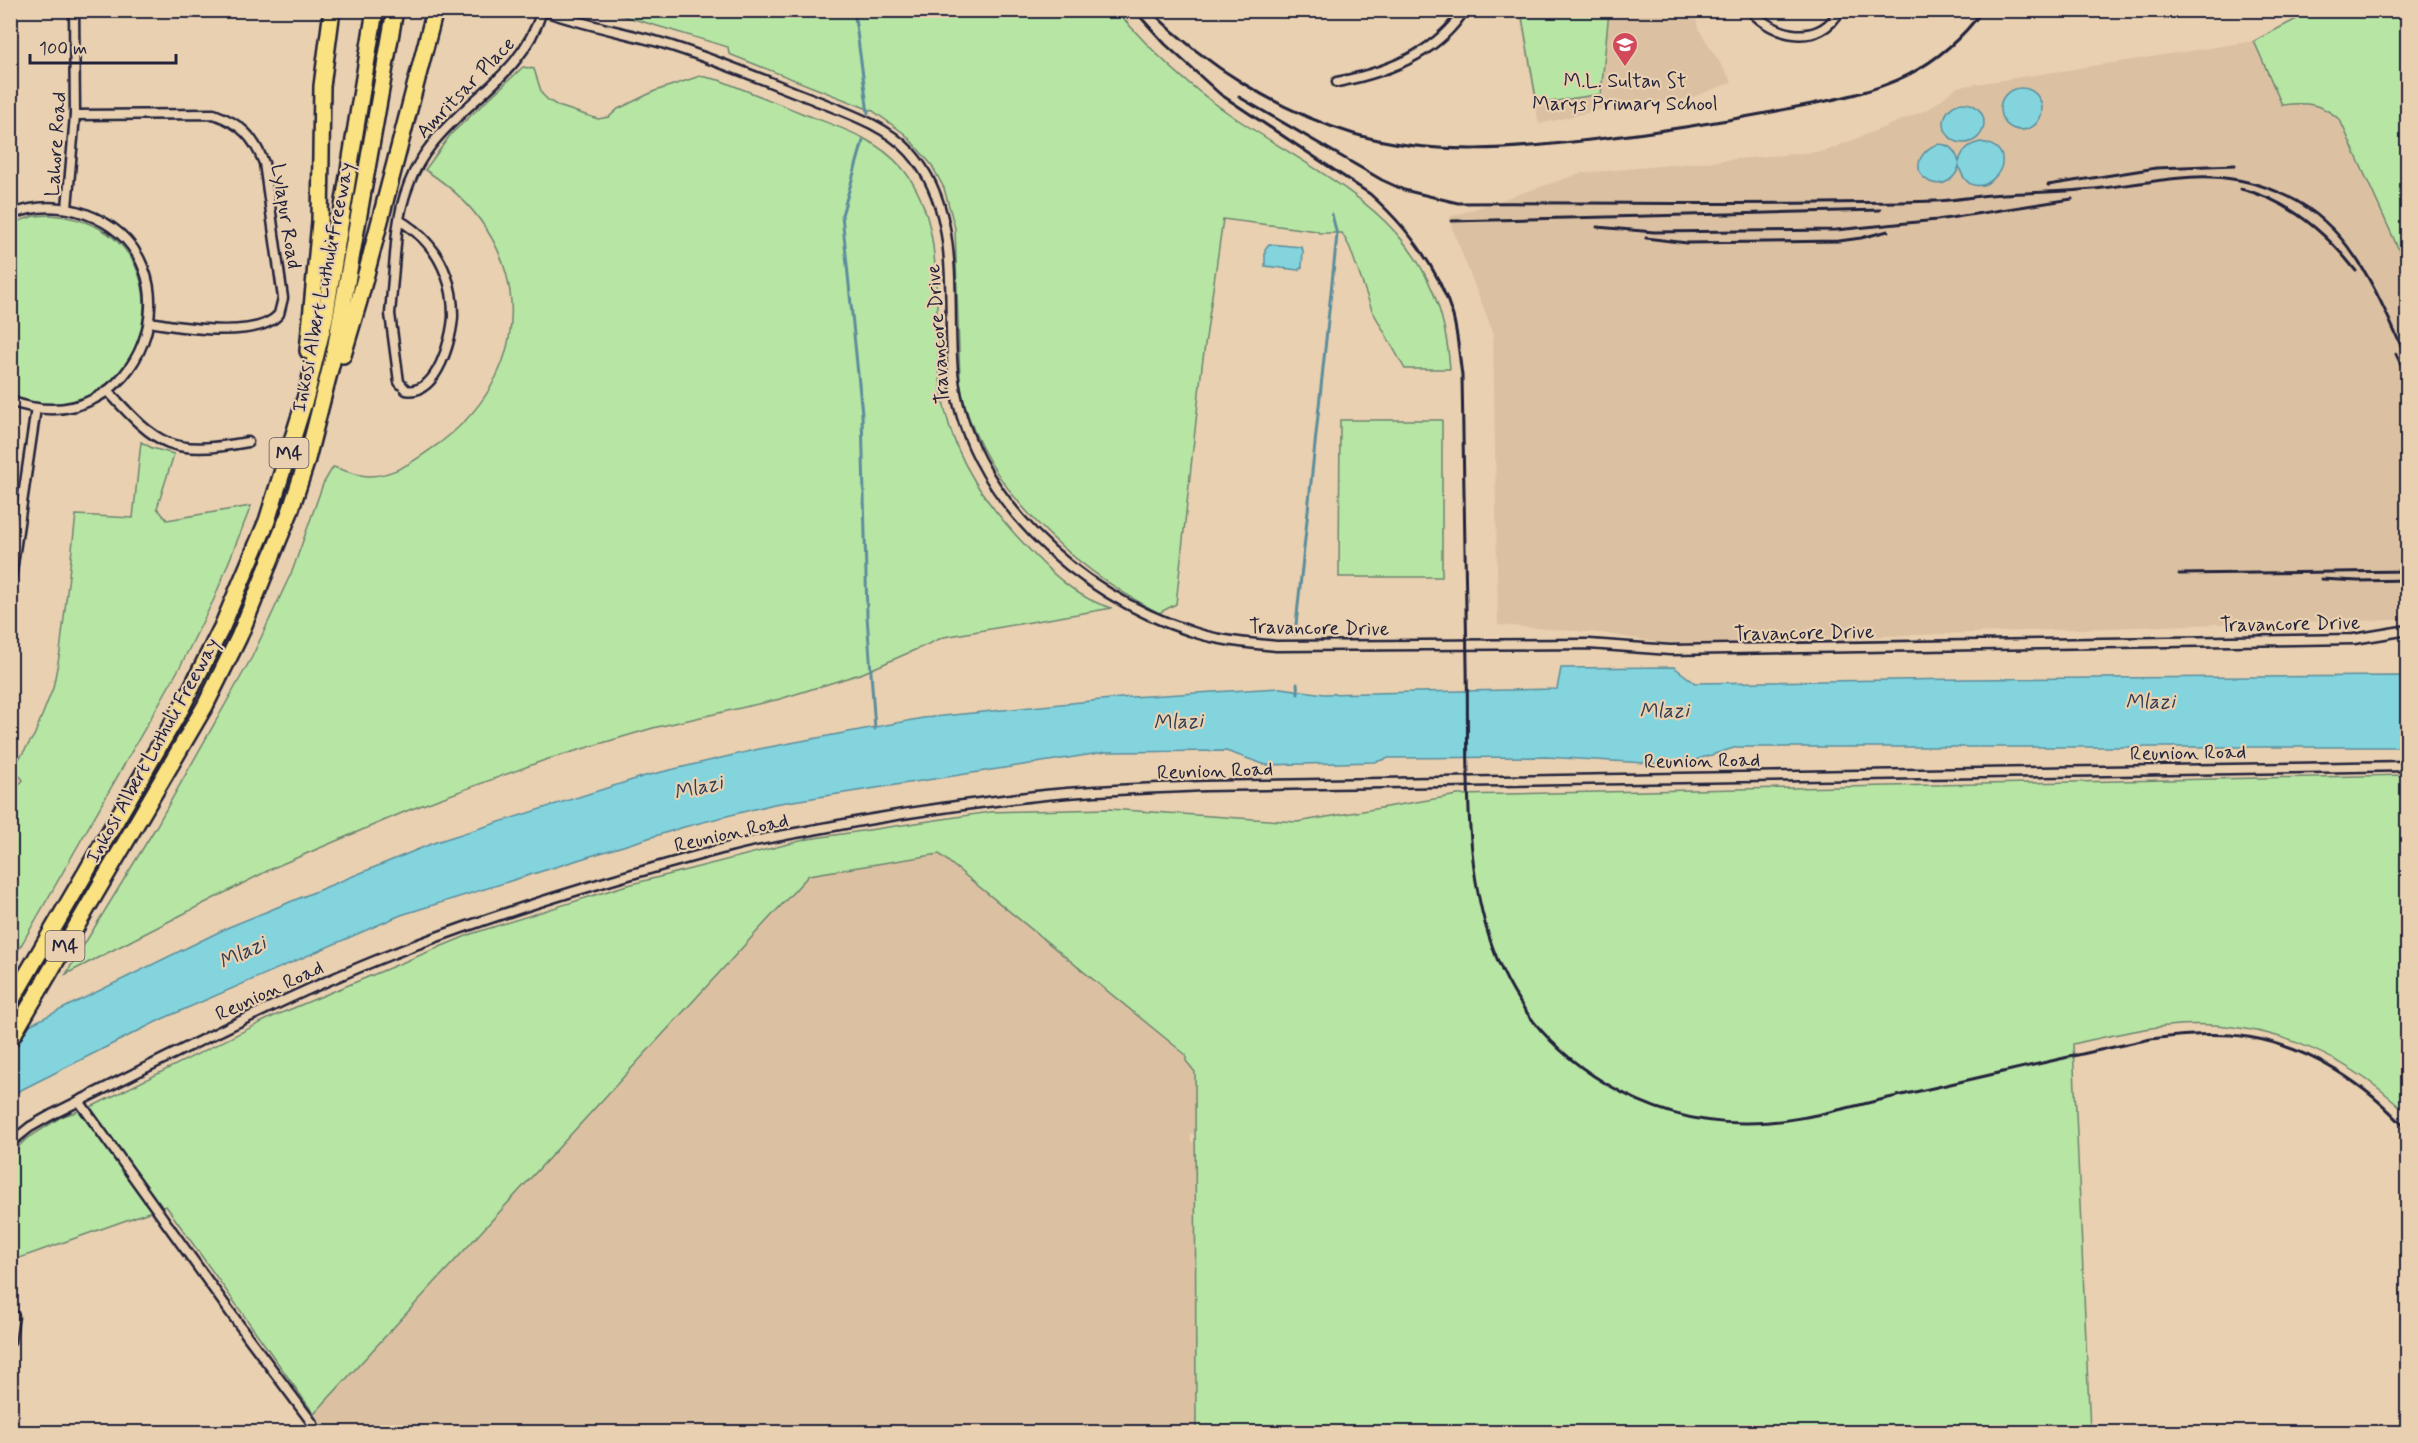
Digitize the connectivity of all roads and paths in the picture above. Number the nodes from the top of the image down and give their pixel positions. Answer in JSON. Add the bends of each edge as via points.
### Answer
{"nodes":[{"id":1,"x":74,"y":10,"type":"edge"},
{"id":2,"x":332,"y":10,"type":"edge"},
{"id":3,"x":375,"y":10,"type":"edge"},
{"id":4,"x":395,"y":10,"type":"edge"},
{"id":5,"x":435,"y":10,"type":"edge"},
{"id":6,"x":1464,"y":10,"type":"edge"},
{"id":7,"x":1750,"y":10,"type":"edge"},
{"id":8,"x":1840,"y":10,"type":"edge"},
{"id":9,"x":541,"y":11,"type":"edge"},
{"id":10,"x":1337,"y":82,"type":"dead end"},
{"id":11,"x":75,"y":115,"type":"junction"},
{"id":12,"x":67,"y":208,"type":"junction"},
{"id":13,"x":10,"y":215,"type":"edge"},
{"id":14,"x":399,"y":220,"type":"junction"},
{"id":15,"x":149,"y":322,"type":"junction"},
{"id":16,"x":108,"y":391,"type":"junction"},
{"id":17,"x":306,"y":396,"type":"junction"},
{"id":18,"x":10,"y":401,"type":"edge"},
{"id":19,"x":36,"y":408,"type":"junction"},
{"id":20,"x":248,"y":442,"type":"dead end"},
{"id":21,"x":306,"y":464,"type":"junction"},
{"id":22,"x":10,"y":585,"type":"edge"},
{"id":23,"x":2408,"y":630,"type":"edge"},
{"id":24,"x":2408,"y":766,"type":"edge"},
{"id":25,"x":10,"y":1003,"type":"edge"},
{"id":26,"x":10,"y":1040,"type":"edge"},
{"id":27,"x":79,"y":1101,"type":"junction"},
{"id":28,"x":10,"y":1143,"type":"edge"},
{"id":29,"x":10,"y":1312,"type":"edge"},
{"id":30,"x":10,"y":1342,"type":"edge"},
{"id":31,"x":307,"y":1432,"type":"edge"}],
"edges":[{"from":1,"to":11,"type":"street","name":"Lahore Road"},
{"from":2,"to":17,"type":"highway","via":[[322,86],[321,222]]},
{"from":3,"to":17,"type":"highway","name":"Inkosi Albert Luthuli Freeway","number":"M4","via":[[330,287]]},
{"from":4,"to":21,"type":"highway","name":"Inkosi Albert Luthuli Freeway","number":"M4","via":[[337,339]]},
{"from":5,"to":21,"type":"highway","via":[[359,301]]},
{"from":6,"to":10,"type":"street","via":[[1456,23],[1421,53],[1367,76]]},
{"from":7,"to":8,"type":"street","via":[[1777,32],[1794,35],[1825,26]]},
{"from":9,"to":14,"type":"street","name":"Amritsar Place","via":[[531,41],[519,59],[438,137],[420,161],[406,190]]},
{"from":9,"to":23,"type":"street","name":"Travancore Drive","via":[[724,64],[863,120],[909,151],[932,186],[942,217],[949,260],[957,399],[964,428],[982,465],[1024,521],[1075,571],[1126,604],[1192,632],[1276,646],[1589,644],[1670,650],[2354,639]]},
{"from":11,"to":12,"type":"street","name":"Lahore Road"},
{"from":11,"to":15,"type":"street","name":"Lylapur Road","via":[[214,114],[246,131],[264,163],[283,298],[279,314],[266,323],[231,329],[194,330]]},
{"from":12,"to":13,"type":"street","via":[[43,207]]},
{"from":12,"to":15,"type":"street","via":[[104,222],[133,251],[149,288]]},
{"from":14,"to":14,"type":"street","name":"Amritsar Place","via":[[390,303],[392,334],[399,382],[412,391],[426,384],[439,367],[450,336],[453,307],[438,257],[422,236]]},
{"from":15,"to":16,"type":"street","via":[[133,364]]},
{"from":16,"to":19,"type":"street","via":[[73,406]]},
{"from":16,"to":20,"type":"street","via":[[145,430],[168,443],[194,448]]},
{"from":17,"to":25,"type":"highway","name":"Inkosi Albert Luthuli Freeway","number":"M4","via":[[267,521],[222,627],[182,707]]},
{"from":18,"to":19,"type":"street"},
{"from":19,"to":22,"type":"street"},
{"from":21,"to":26,"type":"highway","name":"Inkosi Albert Luthuli Freeway","number":"M4","via":[[271,562],[205,706]]},
{"from":24,"to":27,"type":"street","name":"Reunion Road","via":[[1228,785],[1011,798],[730,846],[536,902],[410,947],[301,993]]},
{"from":27,"to":28,"type":"street","name":"Reunion Road","via":[[30,1127]]},
{"from":27,"to":31,"type":"street","via":[[313,1424]]},
{"from":29,"to":30,"type":"street","via":[[14,1316]]}]}
